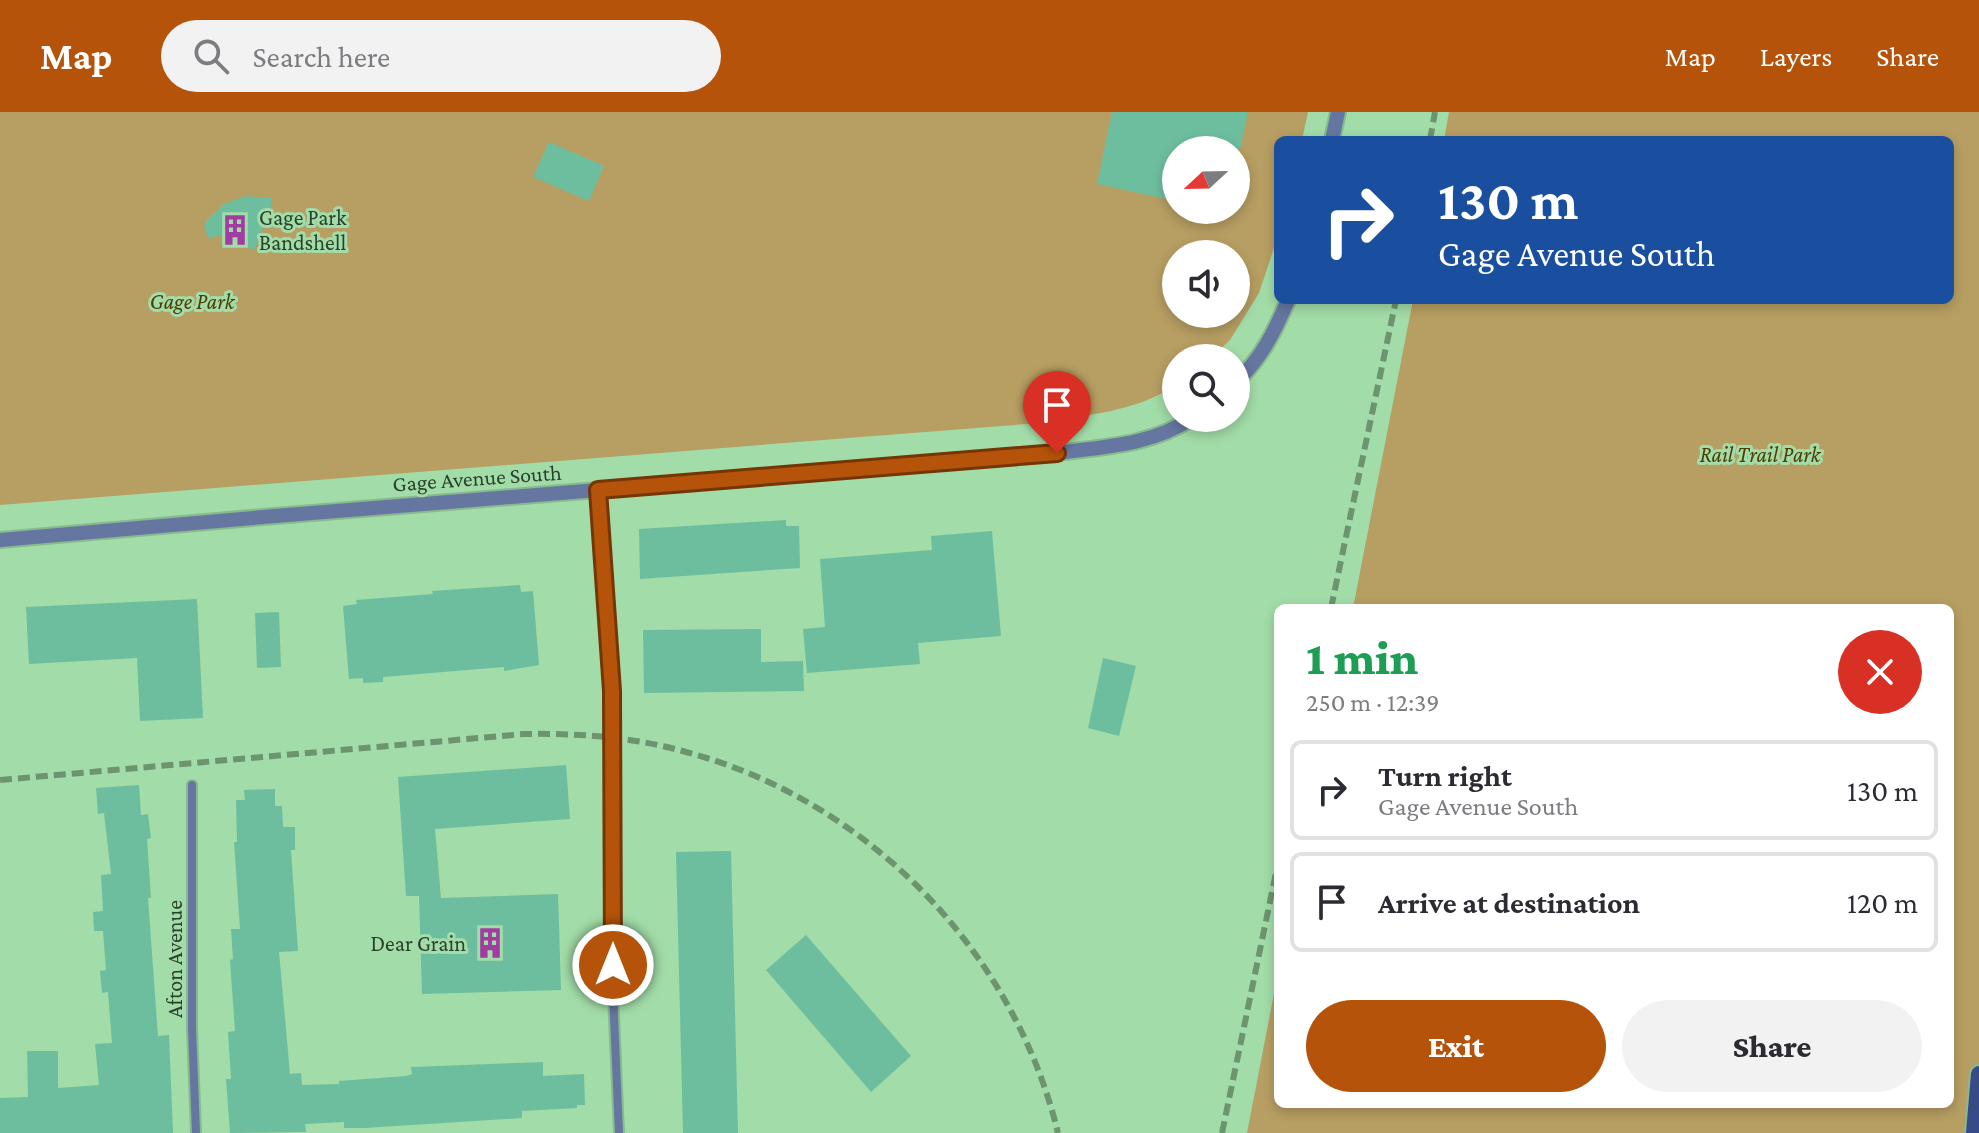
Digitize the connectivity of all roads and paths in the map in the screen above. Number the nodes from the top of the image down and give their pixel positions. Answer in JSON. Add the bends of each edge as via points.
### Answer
{"nodes":[{"id":1,"x":1338,"y":112,"type":"edge"},
{"id":2,"x":1333,"y":136,"type":"edge"},
{"id":3,"x":1286,"y":304,"type":"edge"},
{"id":4,"x":1250,"y":369,"type":"edge"},
{"id":5,"x":1163,"y":432,"type":"edge"},
{"id":6,"x":598,"y":490,"type":"junction"},
{"id":7,"x":0,"y":540,"type":"edge"},
{"id":8,"x":192,"y":785,"type":"dead end"},
{"id":9,"x":1979,"y":1074,"type":"edge"},
{"id":10,"x":196,"y":1133,"type":"edge"},
{"id":11,"x":619,"y":1133,"type":"edge"},
{"id":12,"x":1974,"y":1133,"type":"edge"}],
"edges":[{"from":1,"to":2,"type":"street"},
{"from":3,"to":4,"type":"street","via":[[1272,338]]},
{"from":5,"to":6,"type":"street","name":"Gage Avenue South","via":[[1134,443],[1057,453]]},
{"from":6,"to":7,"type":"street","name":"Gage Avenue South"},
{"from":6,"to":11,"type":"street","via":[[612,691]]},
{"from":8,"to":10,"type":"street","name":"Afton Avenue"},
{"from":9,"to":12,"type":"main road"}]}
